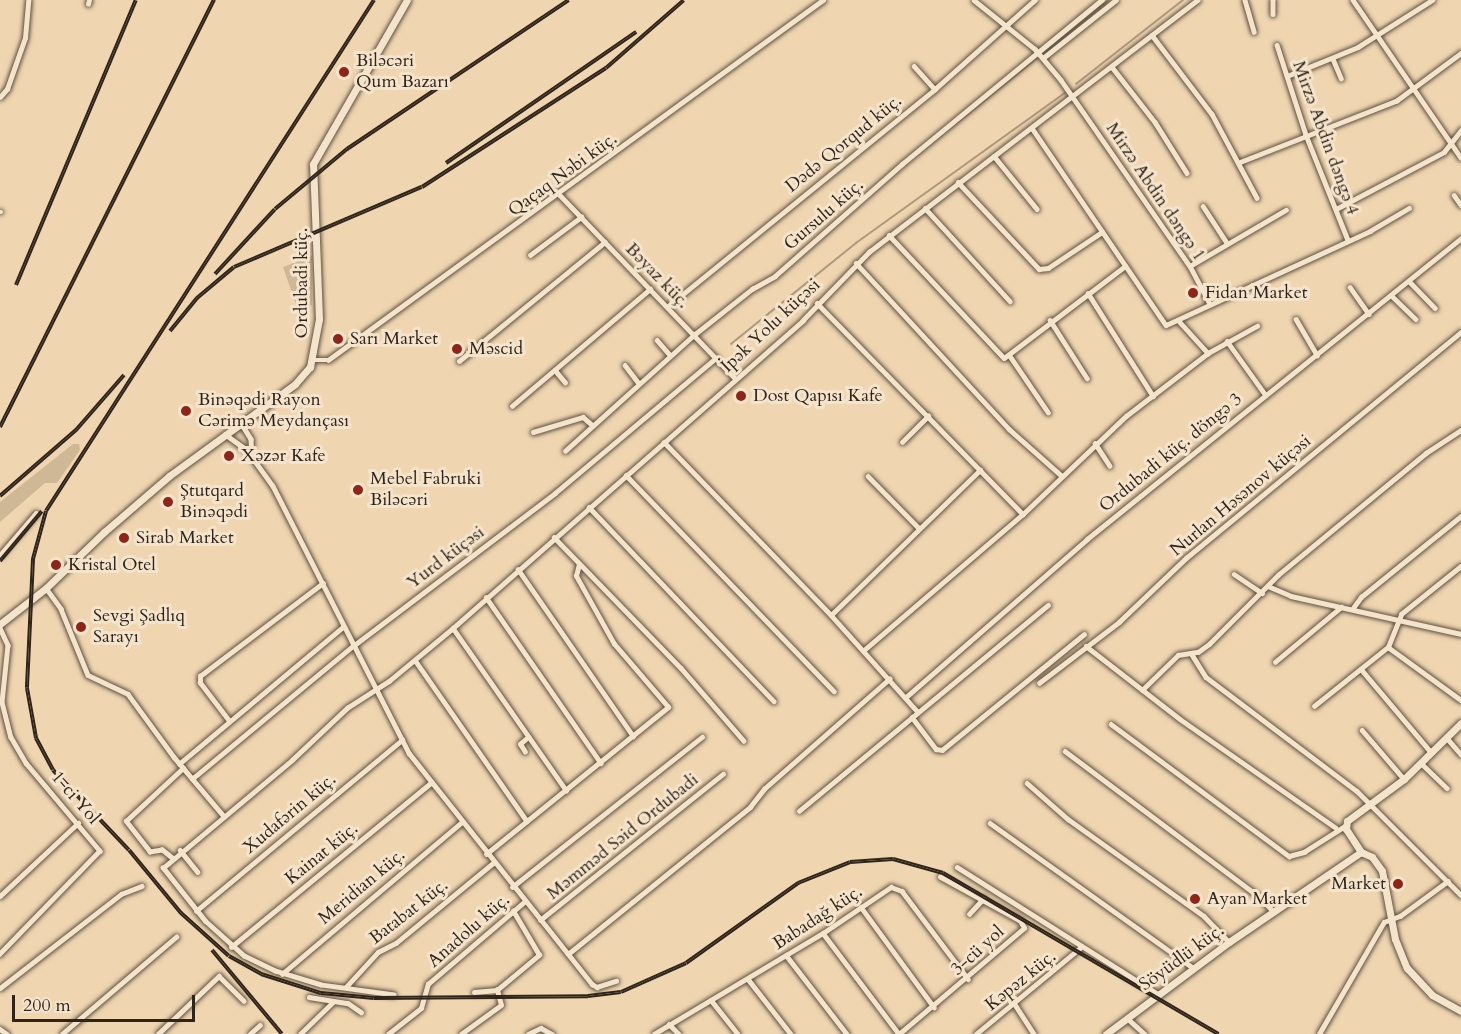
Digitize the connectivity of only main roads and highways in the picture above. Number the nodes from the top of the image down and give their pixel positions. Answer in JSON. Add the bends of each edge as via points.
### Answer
{"nodes":[{"id":1,"x":407,"y":0,"type":"edge"},
{"id":2,"x":0,"y":626,"type":"edge"},
{"id":3,"x":1461,"y":723,"type":"edge"},
{"id":4,"x":1361,"y":852,"type":"junction"},
{"id":5,"x":1461,"y":1011,"type":"edge"},
{"id":6,"x":1106,"y":1034,"type":"edge"}],
"edges":[{"from":1,"to":2,"type":"main road","name":"Ordubadi küç.","via":[[313,164],[319,268],[314,360],[295,384],[120,518]]},
{"from":3,"to":4,"type":"main road","via":[[1404,779],[1368,802],[1345,825]]},
{"from":4,"to":5,"type":"main road","via":[[1372,857],[1382,871],[1400,954],[1414,977],[1432,995]]},
{"from":4,"to":6,"type":"main road","name":"Söyüdlü küç.","via":[[1229,942]]}]}
